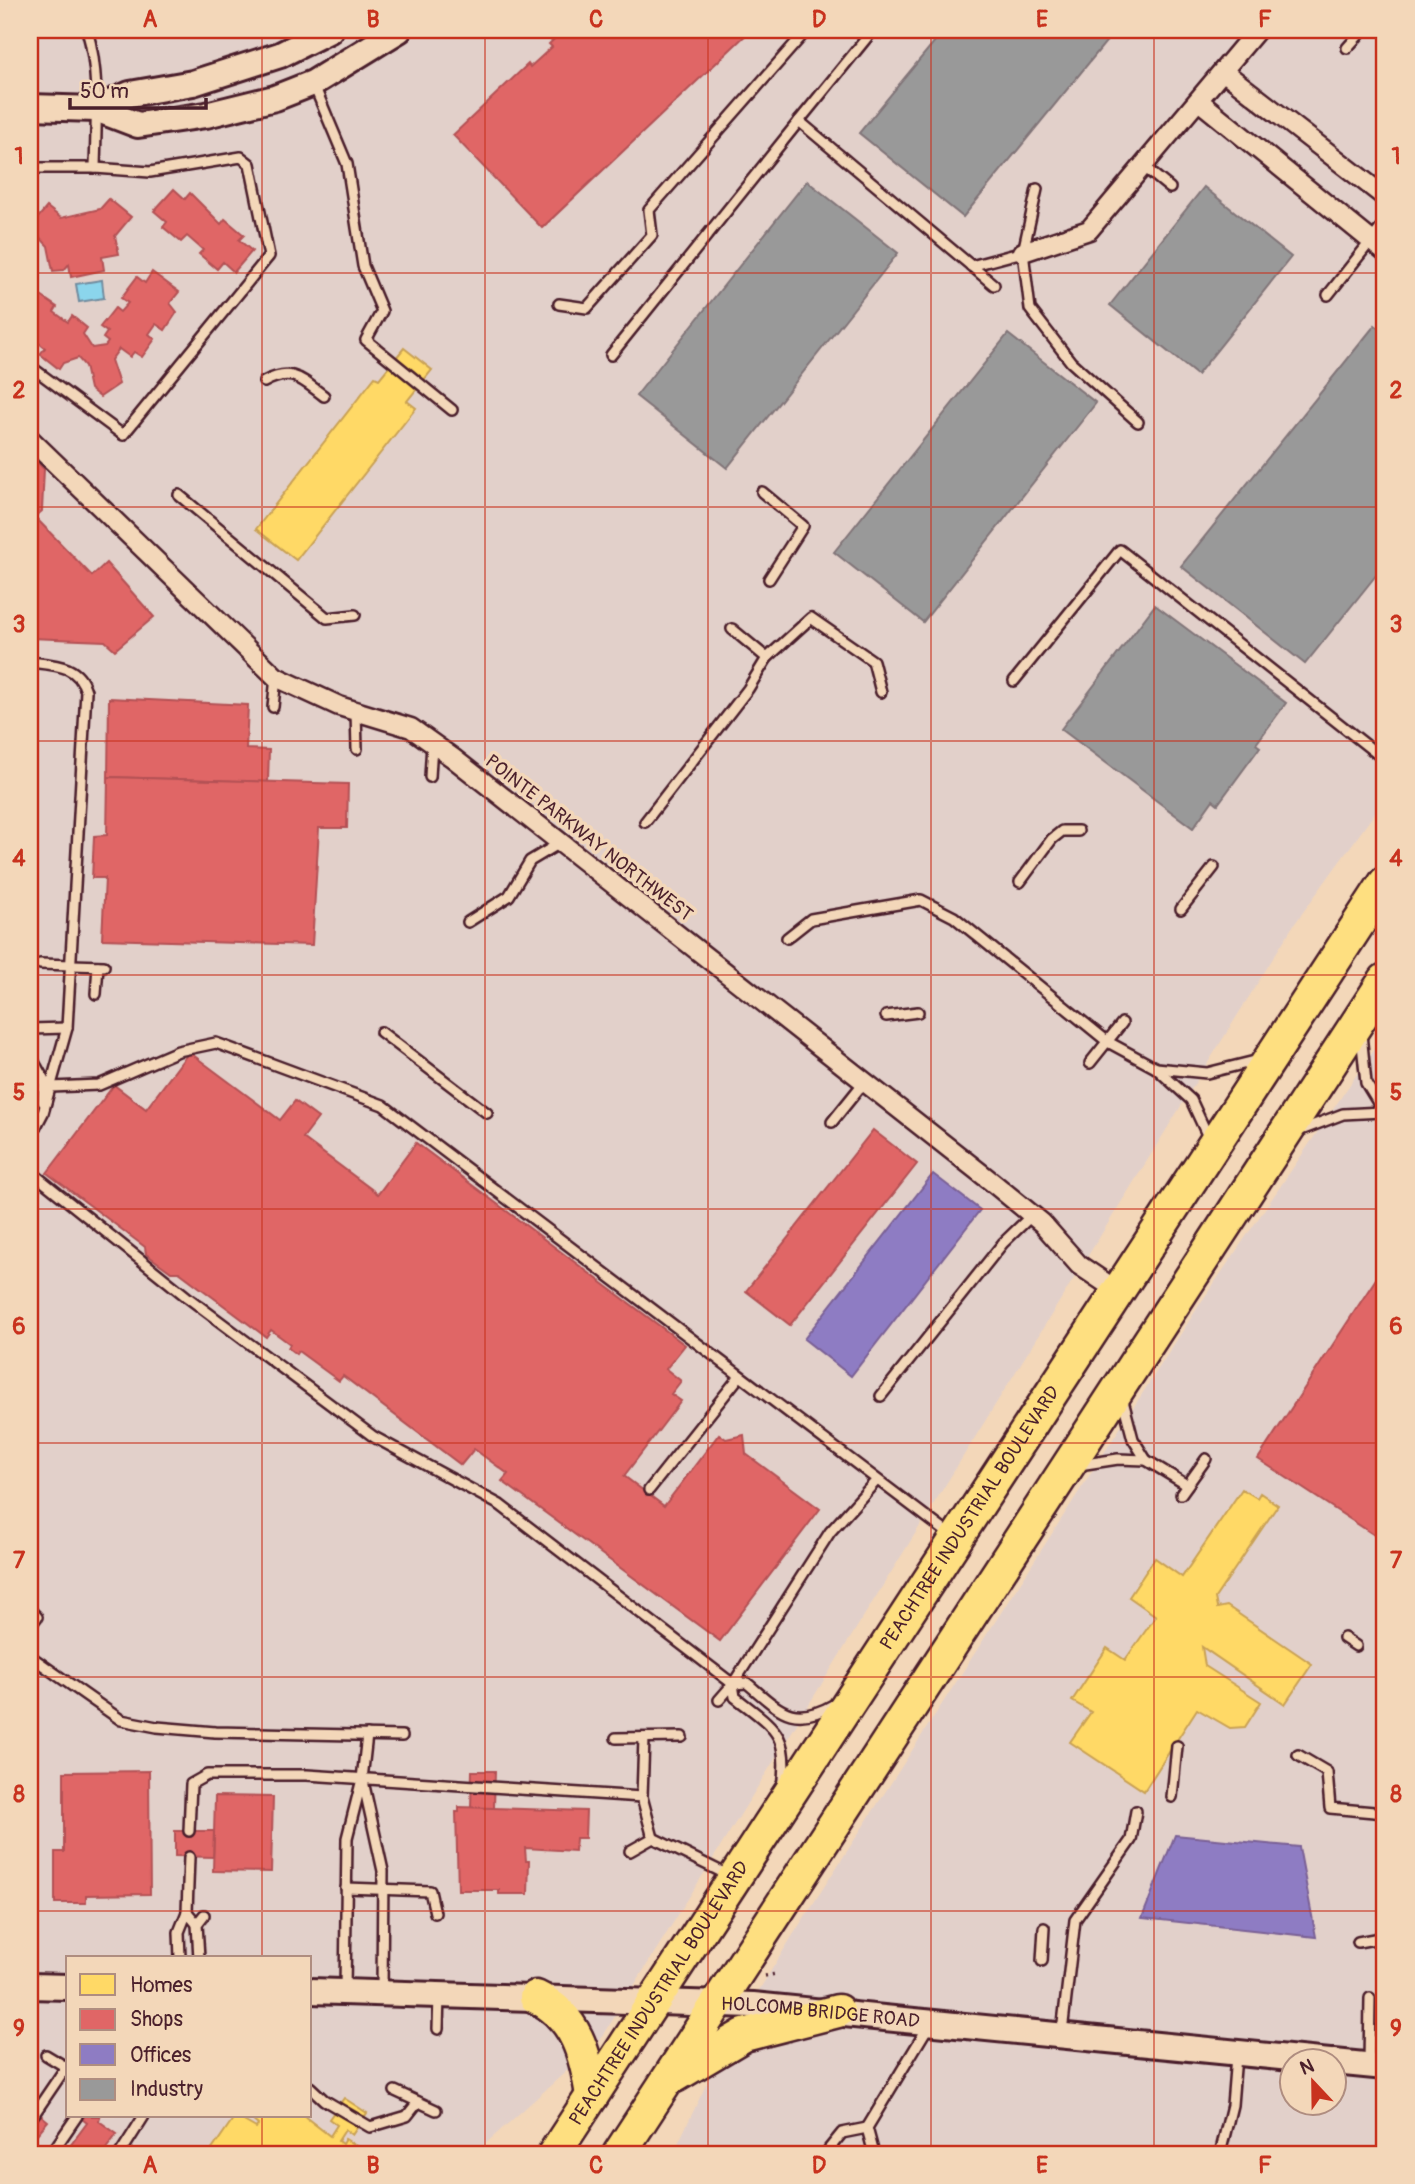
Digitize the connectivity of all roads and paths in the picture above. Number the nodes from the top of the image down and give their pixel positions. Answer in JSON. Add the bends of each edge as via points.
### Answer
{"nodes":[{"id":1,"x":87,"y":30,"type":"edge"},
{"id":2,"x":330,"y":30,"type":"edge"},
{"id":3,"x":399,"y":30,"type":"edge"},
{"id":4,"x":807,"y":30,"type":"edge"},
{"id":5,"x":873,"y":30,"type":"edge"},
{"id":6,"x":1257,"y":30,"type":"edge"},
{"id":7,"x":1363,"y":30,"type":"edge"},
{"id":8,"x":1347,"y":48,"type":"dead end"},
{"id":9,"x":1229,"y":66,"type":"junction"},
{"id":10,"x":313,"y":83,"type":"junction"},
{"id":11,"x":1199,"y":101,"type":"junction"},
{"id":12,"x":30,"y":107,"type":"edge"},
{"id":13,"x":96,"y":110,"type":"junction"},
{"id":14,"x":799,"y":121,"type":"junction"},
{"id":15,"x":1143,"y":166,"type":"junction"},
{"id":16,"x":30,"y":167,"type":"edge"},
{"id":17,"x":95,"y":168,"type":"junction"},
{"id":18,"x":1171,"y":188,"type":"dead end"},
{"id":19,"x":1037,"y":190,"type":"dead end"},
{"id":20,"x":1385,"y":197,"type":"edge"},
{"id":21,"x":1385,"y":223,"type":"edge"},
{"id":22,"x":1379,"y":247,"type":"edge"},
{"id":23,"x":1023,"y":252,"type":"junction"},
{"id":24,"x":971,"y":265,"type":"junction"},
{"id":25,"x":994,"y":285,"type":"dead end"},
{"id":26,"x":1328,"y":295,"type":"dead end"},
{"id":27,"x":559,"y":304,"type":"dead end"},
{"id":28,"x":611,"y":355,"type":"dead end"},
{"id":29,"x":30,"y":366,"type":"edge"},
{"id":30,"x":264,"y":382,"type":"dead end"},
{"id":31,"x":324,"y":396,"type":"dead end"},
{"id":32,"x":452,"y":410,"type":"dead end"},
{"id":33,"x":1138,"y":422,"type":"dead end"},
{"id":34,"x":30,"y":439,"type":"edge"},
{"id":35,"x":762,"y":492,"type":"dead end"},
{"id":36,"x":178,"y":495,"type":"dead end"},
{"id":37,"x":769,"y":579,"type":"dead end"},
{"id":38,"x":355,"y":615,"type":"dead end"},
{"id":39,"x":732,"y":629,"type":"dead end"},
{"id":40,"x":767,"y":658,"type":"junction"},
{"id":41,"x":30,"y":662,"type":"edge"},
{"id":42,"x":276,"y":677,"type":"junction"},
{"id":43,"x":1014,"y":681,"type":"dead end"},
{"id":44,"x":881,"y":692,"type":"dead end"},
{"id":45,"x":273,"y":707,"type":"dead end"},
{"id":46,"x":356,"y":711,"type":"junction"},
{"id":47,"x":432,"y":743,"type":"junction"},
{"id":48,"x":357,"y":749,"type":"dead end"},
{"id":49,"x":1385,"y":760,"type":"edge"},
{"id":50,"x":430,"y":777,"type":"dead end"},
{"id":51,"x":645,"y":822,"type":"dead end"},
{"id":52,"x":1078,"y":831,"type":"dead end"},
{"id":53,"x":561,"y":842,"type":"junction"},
{"id":54,"x":1214,"y":867,"type":"dead end"},
{"id":55,"x":1020,"y":882,"type":"dead end"},
{"id":56,"x":1385,"y":883,"type":"edge"},
{"id":57,"x":1181,"y":909,"type":"dead end"},
{"id":58,"x":468,"y":922,"type":"dead end"},
{"id":59,"x":787,"y":939,"type":"dead end"},
{"id":60,"x":40,"y":964,"type":"dead end"},
{"id":61,"x":72,"y":964,"type":"junction"},
{"id":62,"x":1385,"y":980,"type":"edge"},
{"id":63,"x":96,"y":994,"type":"dead end"},
{"id":64,"x":918,"y":1012,"type":"dead end"},
{"id":65,"x":886,"y":1016,"type":"dead end"},
{"id":66,"x":1361,"y":1018,"type":"junction"},
{"id":67,"x":1122,"y":1023,"type":"dead end"},
{"id":68,"x":67,"y":1028,"type":"junction"},
{"id":69,"x":30,"y":1029,"type":"edge"},
{"id":70,"x":381,"y":1032,"type":"dead end"},
{"id":71,"x":1108,"y":1042,"type":"junction"},
{"id":72,"x":30,"y":1055,"type":"edge"},
{"id":73,"x":1271,"y":1057,"type":"junction"},
{"id":74,"x":1090,"y":1063,"type":"dead end"},
{"id":75,"x":1156,"y":1068,"type":"junction"},
{"id":76,"x":865,"y":1082,"type":"junction"},
{"id":77,"x":51,"y":1087,"type":"junction"},
{"id":78,"x":43,"y":1113,"type":"junction"},
{"id":79,"x":487,"y":1113,"type":"dead end"},
{"id":80,"x":1384,"y":1113,"type":"edge"},
{"id":81,"x":832,"y":1122,"type":"dead end"},
{"id":82,"x":30,"y":1138,"type":"edge"},
{"id":83,"x":1212,"y":1146,"type":"junction"},
{"id":84,"x":1278,"y":1148,"type":"junction"},
{"id":85,"x":30,"y":1171,"type":"edge"},
{"id":86,"x":1032,"y":1215,"type":"junction"},
{"id":87,"x":1116,"y":1290,"type":"junction"},
{"id":88,"x":739,"y":1377,"type":"junction"},
{"id":89,"x":1120,"y":1385,"type":"junction"},
{"id":90,"x":881,"y":1396,"type":"dead end"},
{"id":91,"x":1206,"y":1458,"type":"dead end"},
{"id":92,"x":1146,"y":1460,"type":"junction"},
{"id":93,"x":1064,"y":1472,"type":"junction"},
{"id":94,"x":876,"y":1481,"type":"junction"},
{"id":95,"x":649,"y":1490,"type":"dead end"},
{"id":96,"x":957,"y":1540,"type":"junction"},
{"id":97,"x":30,"y":1610,"type":"edge"},
{"id":98,"x":30,"y":1626,"type":"edge"},
{"id":99,"x":1344,"y":1638,"type":"dead end"},
{"id":100,"x":1356,"y":1646,"type":"dead end"},
{"id":101,"x":30,"y":1656,"type":"edge"},
{"id":102,"x":733,"y":1685,"type":"junction"},
{"id":103,"x":858,"y":1691,"type":"junction"},
{"id":104,"x":719,"y":1700,"type":"dead end"},
{"id":105,"x":366,"y":1735,"type":"junction"},
{"id":106,"x":402,"y":1736,"type":"dead end"},
{"id":107,"x":615,"y":1738,"type":"dead end"},
{"id":108,"x":643,"y":1738,"type":"junction"},
{"id":109,"x":682,"y":1738,"type":"dead end"},
{"id":110,"x":1177,"y":1746,"type":"dead end"},
{"id":111,"x":1298,"y":1755,"type":"dead end"},
{"id":112,"x":362,"y":1779,"type":"junction"},
{"id":113,"x":642,"y":1797,"type":"junction"},
{"id":114,"x":1172,"y":1797,"type":"dead end"},
{"id":115,"x":778,"y":1811,"type":"junction"},
{"id":116,"x":1136,"y":1811,"type":"dead end"},
{"id":117,"x":1385,"y":1813,"type":"edge"},
{"id":118,"x":189,"y":1831,"type":"dead end"},
{"id":119,"x":653,"y":1838,"type":"junction"},
{"id":120,"x":630,"y":1851,"type":"dead end"},
{"id":121,"x":189,"y":1857,"type":"dead end"},
{"id":122,"x":734,"y":1878,"type":"junction"},
{"id":123,"x":346,"y":1888,"type":"junction"},
{"id":124,"x":383,"y":1889,"type":"junction"},
{"id":125,"x":187,"y":1912,"type":"junction"},
{"id":126,"x":435,"y":1913,"type":"dead end"},
{"id":127,"x":204,"y":1915,"type":"dead end"},
{"id":128,"x":197,"y":1924,"type":"junction"},
{"id":129,"x":1044,"y":1928,"type":"dead end"},
{"id":130,"x":1385,"y":1937,"type":"edge"},
{"id":131,"x":1358,"y":1942,"type":"dead end"},
{"id":132,"x":180,"y":1956,"type":"edge"},
{"id":133,"x":199,"y":1956,"type":"edge"},
{"id":134,"x":1042,"y":1961,"type":"dead end"},
{"id":135,"x":776,"y":1973,"type":"dead end"},
{"id":136,"x":766,"y":1981,"type":"dead end"},
{"id":137,"x":30,"y":1986,"type":"edge"},
{"id":138,"x":66,"y":1987,"type":"edge"},
{"id":139,"x":312,"y":1991,"type":"edge"},
{"id":140,"x":345,"y":1992,"type":"junction"},
{"id":141,"x":382,"y":1993,"type":"junction"},
{"id":142,"x":439,"y":1994,"type":"junction"},
{"id":143,"x":536,"y":1997,"type":"junction"},
{"id":144,"x":1370,"y":1998,"type":"dead end"},
{"id":145,"x":655,"y":2000,"type":"junction"},
{"id":146,"x":717,"y":2003,"type":"junction"},
{"id":147,"x":838,"y":2011,"type":"junction"},
{"id":148,"x":931,"y":2021,"type":"junction"},
{"id":149,"x":438,"y":2029,"type":"dead end"},
{"id":150,"x":1062,"y":2034,"type":"junction"},
{"id":151,"x":1236,"y":2052,"type":"junction"},
{"id":152,"x":46,"y":2055,"type":"dead end"},
{"id":153,"x":1278,"y":2056,"type":"edge"},
{"id":154,"x":1348,"y":2063,"type":"edge"},
{"id":155,"x":66,"y":2065,"type":"edge"},
{"id":156,"x":66,"y":2066,"type":"edge"},
{"id":157,"x":1377,"y":2066,"type":"edge"},
{"id":158,"x":665,"y":2082,"type":"junction"},
{"id":159,"x":312,"y":2089,"type":"edge"},
{"id":160,"x":395,"y":2091,"type":"dead end"},
{"id":161,"x":592,"y":2096,"type":"junction"},
{"id":162,"x":418,"y":2102,"type":"junction"},
{"id":163,"x":436,"y":2110,"type":"dead end"},
{"id":164,"x":76,"y":2118,"type":"edge"},
{"id":165,"x":143,"y":2118,"type":"edge"},
{"id":166,"x":30,"y":2120,"type":"edge"},
{"id":167,"x":867,"y":2128,"type":"junction"},
{"id":168,"x":51,"y":2154,"type":"edge"},
{"id":169,"x":120,"y":2154,"type":"edge"},
{"id":170,"x":554,"y":2154,"type":"edge"},
{"id":171,"x":619,"y":2154,"type":"edge"},
{"id":172,"x":831,"y":2154,"type":"edge"},
{"id":173,"x":874,"y":2154,"type":"edge"},
{"id":174,"x":1220,"y":2154,"type":"edge"}],
"edges":[{"from":1,"to":13,"type":"lane"},
{"from":2,"to":13,"type":"street","via":[[280,55],[193,83],[130,94]]},
{"from":3,"to":10,"type":"street"},
{"from":4,"to":27,"type":"lane","via":[[649,210],[652,234],[587,308]]},
{"from":5,"to":14,"type":"lane"},
{"from":6,"to":9,"type":"street"},
{"from":7,"to":8,"type":"lane"},
{"from":9,"to":11,"type":"street"},
{"from":9,"to":20,"type":"street"},
{"from":10,"to":13,"type":"street","via":[[206,115],[138,125]]},
{"from":10,"to":32,"type":"lane","via":[[347,164],[363,266],[382,311],[366,341]]},
{"from":11,"to":15,"type":"street"},
{"from":11,"to":22,"type":"street"},
{"from":12,"to":13,"type":"street"},
{"from":13,"to":17,"type":"lane"},
{"from":14,"to":24,"type":"lane"},
{"from":14,"to":28,"type":"lane"},
{"from":15,"to":18,"type":"lane"},
{"from":15,"to":23,"type":"street","via":[[1089,230]]},
{"from":16,"to":17,"type":"lane"},
{"from":17,"to":29,"type":"lane","via":[[150,172],[241,157],[250,164],[269,256],[123,435]]},
{"from":19,"to":23,"type":"lane"},
{"from":21,"to":22,"type":"lane"},
{"from":22,"to":26,"type":"lane"},
{"from":23,"to":24,"type":"lane"},
{"from":23,"to":33,"type":"lane","via":[[1030,309],[1071,362]]},
{"from":24,"to":25,"type":"lane"},
{"from":30,"to":31,"type":"lane","via":[[279,374],[297,376]]},
{"from":34,"to":42,"type":"street","name":"POINTE PARKWAY NORTHWEST"},
{"from":35,"to":37,"type":"lane","via":[[803,526]]},
{"from":36,"to":38,"type":"lane","via":[[327,618]]},
{"from":39,"to":40,"type":"lane"},
{"from":40,"to":44,"type":"lane","via":[[811,618],[873,661]]},
{"from":40,"to":51,"type":"lane"},
{"from":41,"to":61,"type":"lane","via":[[68,668],[82,677],[86,691]]},
{"from":42,"to":45,"type":"lane"},
{"from":42,"to":46,"type":"street","name":"POINTE PARKWAY NORTHWEST"},
{"from":43,"to":49,"type":"lane","via":[[1120,550]]},
{"from":46,"to":47,"type":"street","name":"POINTE PARKWAY NORTHWEST","via":[[411,728]]},
{"from":46,"to":48,"type":"lane"},
{"from":47,"to":50,"type":"lane"},
{"from":47,"to":53,"type":"street","name":"POINTE PARKWAY NORTHWEST"},
{"from":52,"to":55,"type":"lane","via":[[1062,831],[1052,839]]},
{"from":53,"to":58,"type":"lane","via":[[530,861],[509,896]]},
{"from":53,"to":76,"type":"street","name":"POINTE PARKWAY NORTHWEST"},
{"from":54,"to":57,"type":"lane"},
{"from":56,"to":73,"type":"highway","name":"PEACHTREE INDUSTRIAL BOULEVARD"},
{"from":59,"to":71,"type":"lane","via":[[811,919],[921,900],[954,917]]},
{"from":60,"to":61,"type":"lane"},
{"from":61,"to":63,"type":"lane","via":[[101,966]]},
{"from":61,"to":68,"type":"lane"},
{"from":62,"to":66,"type":"highway"},
{"from":64,"to":65,"type":"lane"},
{"from":66,"to":80,"type":"lane","via":[[1366,1083]]},
{"from":66,"to":84,"type":"highway"},
{"from":67,"to":71,"type":"lane"},
{"from":68,"to":69,"type":"lane"},
{"from":68,"to":77,"type":"lane"},
{"from":70,"to":79,"type":"lane"},
{"from":71,"to":74,"type":"lane"},
{"from":71,"to":75,"type":"lane"},
{"from":72,"to":78,"type":"lane","via":[[44,1080]]},
{"from":73,"to":75,"type":"lane","via":[[1207,1073]]},
{"from":73,"to":83,"type":"highway","name":"PEACHTREE INDUSTRIAL BOULEVARD"},
{"from":75,"to":83,"type":"lane","via":[[1191,1100]]},
{"from":76,"to":81,"type":"lane"},
{"from":76,"to":86,"type":"street","name":"POINTE PARKWAY NORTHWEST"},
{"from":77,"to":78,"type":"lane"},
{"from":77,"to":88,"type":"lane","via":[[99,1085],[178,1051],[216,1043],[383,1105]]},
{"from":78,"to":82,"type":"lane"},
{"from":80,"to":84,"type":"lane","via":[[1343,1114],[1305,1127]]},
{"from":83,"to":87,"type":"highway","name":"PEACHTREE INDUSTRIAL BOULEVARD"},
{"from":84,"to":89,"type":"highway"},
{"from":85,"to":102,"type":"lane","via":[[187,1297],[374,1437],[499,1505]]},
{"from":86,"to":87,"type":"street","name":"POINTE PARKWAY NORTHWEST","via":[[1079,1265]]},
{"from":86,"to":90,"type":"lane","via":[[1003,1243]]},
{"from":87,"to":96,"type":"highway","name":"PEACHTREE INDUSTRIAL BOULEVARD"},
{"from":88,"to":94,"type":"lane"},
{"from":88,"to":95,"type":"lane"},
{"from":89,"to":92,"type":"lane","via":[[1133,1439]]},
{"from":89,"to":93,"type":"highway"},
{"from":91,"to":92,"type":"lane","via":[[1184,1490]]},
{"from":92,"to":93,"type":"lane","via":[[1088,1461]]},
{"from":93,"to":146,"type":"highway"},
{"from":94,"to":96,"type":"lane"},
{"from":94,"to":102,"type":"lane","via":[[830,1532]]},
{"from":96,"to":103,"type":"highway","name":"PEACHTREE INDUSTRIAL BOULEVARD"},
{"from":97,"to":98,"type":"lane","via":[[37,1616]]},
{"from":99,"to":100,"type":"lane"},
{"from":101,"to":105,"type":"lane","via":[[121,1720],[215,1732]]},
{"from":102,"to":103,"type":"lane","via":[[747,1684],[794,1716],[816,1715]]},
{"from":102,"to":104,"type":"lane"},
{"from":102,"to":115,"type":"lane","via":[[735,1697],[777,1730],[783,1748]]},
{"from":103,"to":115,"type":"highway","name":"PEACHTREE INDUSTRIAL BOULEVARD"},
{"from":105,"to":106,"type":"lane"},
{"from":105,"to":112,"type":"lane"},
{"from":107,"to":108,"type":"lane"},
{"from":108,"to":109,"type":"lane"},
{"from":108,"to":113,"type":"lane"},
{"from":110,"to":114,"type":"lane"},
{"from":111,"to":117,"type":"lane","via":[[1327,1772],[1331,1808]]},
{"from":112,"to":113,"type":"lane"},
{"from":112,"to":118,"type":"lane","via":[[207,1775],[191,1784]]},
{"from":112,"to":123,"type":"lane","via":[[347,1838]]},
{"from":112,"to":124,"type":"lane"},
{"from":113,"to":119,"type":"lane"},
{"from":115,"to":122,"type":"highway","name":"PEACHTREE INDUSTRIAL BOULEVARD"},
{"from":116,"to":150,"type":"lane","via":[[1131,1840],[1075,1920]]},
{"from":119,"to":120,"type":"lane"},
{"from":119,"to":122,"type":"lane"},
{"from":121,"to":125,"type":"lane"},
{"from":122,"to":145,"type":"highway","name":"PEACHTREE INDUSTRIAL BOULEVARD"},
{"from":123,"to":124,"type":"lane"},
{"from":123,"to":140,"type":"lane"},
{"from":124,"to":126,"type":"lane","via":[[430,1891]]},
{"from":124,"to":141,"type":"lane"},
{"from":125,"to":128,"type":"lane"},
{"from":125,"to":132,"type":"lane","via":[[179,1931]]},
{"from":127,"to":128,"type":"lane"},
{"from":128,"to":133,"type":"lane"},
{"from":129,"to":134,"type":"lane"},
{"from":130,"to":131,"type":"lane"},
{"from":135,"to":136,"type":"path"},
{"from":137,"to":138,"type":"street"},
{"from":139,"to":140,"type":"street","name":"HOLCOMB BRIDGE ROAD"},
{"from":140,"to":141,"type":"street","name":"HOLCOMB BRIDGE ROAD"},
{"from":141,"to":142,"type":"street","name":"HOLCOMB BRIDGE ROAD"},
{"from":142,"to":143,"type":"street","name":"HOLCOMB BRIDGE ROAD"},
{"from":142,"to":149,"type":"lane"},
{"from":143,"to":145,"type":"street","name":"HOLCOMB BRIDGE ROAD"},
{"from":143,"to":161,"type":"highway","via":[[551,2004],[572,2028],[588,2065]]},
{"from":144,"to":157,"type":"lane"},
{"from":145,"to":146,"type":"street","name":"HOLCOMB BRIDGE ROAD"},
{"from":145,"to":161,"type":"highway","name":"PEACHTREE INDUSTRIAL BOULEVARD"},
{"from":146,"to":147,"type":"street","name":"HOLCOMB BRIDGE ROAD"},
{"from":146,"to":158,"type":"highway"},
{"from":147,"to":148,"type":"street","name":"HOLCOMB BRIDGE ROAD"},
{"from":147,"to":158,"type":"highway","via":[[744,2035]]},
{"from":148,"to":150,"type":"street","name":"HOLCOMB BRIDGE ROAD"},
{"from":148,"to":167,"type":"lane"},
{"from":150,"to":151,"type":"street","name":"HOLCOMB BRIDGE ROAD"},
{"from":151,"to":153,"type":"street","name":"HOLCOMB BRIDGE ROAD"},
{"from":151,"to":174,"type":"lane"},
{"from":152,"to":155,"type":"lane"},
{"from":154,"to":157,"type":"street","name":"HOLCOMB BRIDGE ROAD"},
{"from":156,"to":166,"type":"lane"},
{"from":158,"to":171,"type":"highway"},
{"from":159,"to":162,"type":"lane","via":[[370,2127],[407,2116]]},
{"from":160,"to":162,"type":"lane"},
{"from":161,"to":170,"type":"highway","name":"PEACHTREE INDUSTRIAL BOULEVARD"},
{"from":162,"to":163,"type":"lane"},
{"from":164,"to":168,"type":"lane"},
{"from":165,"to":169,"type":"lane"},
{"from":167,"to":172,"type":"lane","via":[[842,2133],[829,2149]]},
{"from":167,"to":173,"type":"lane"}]}
